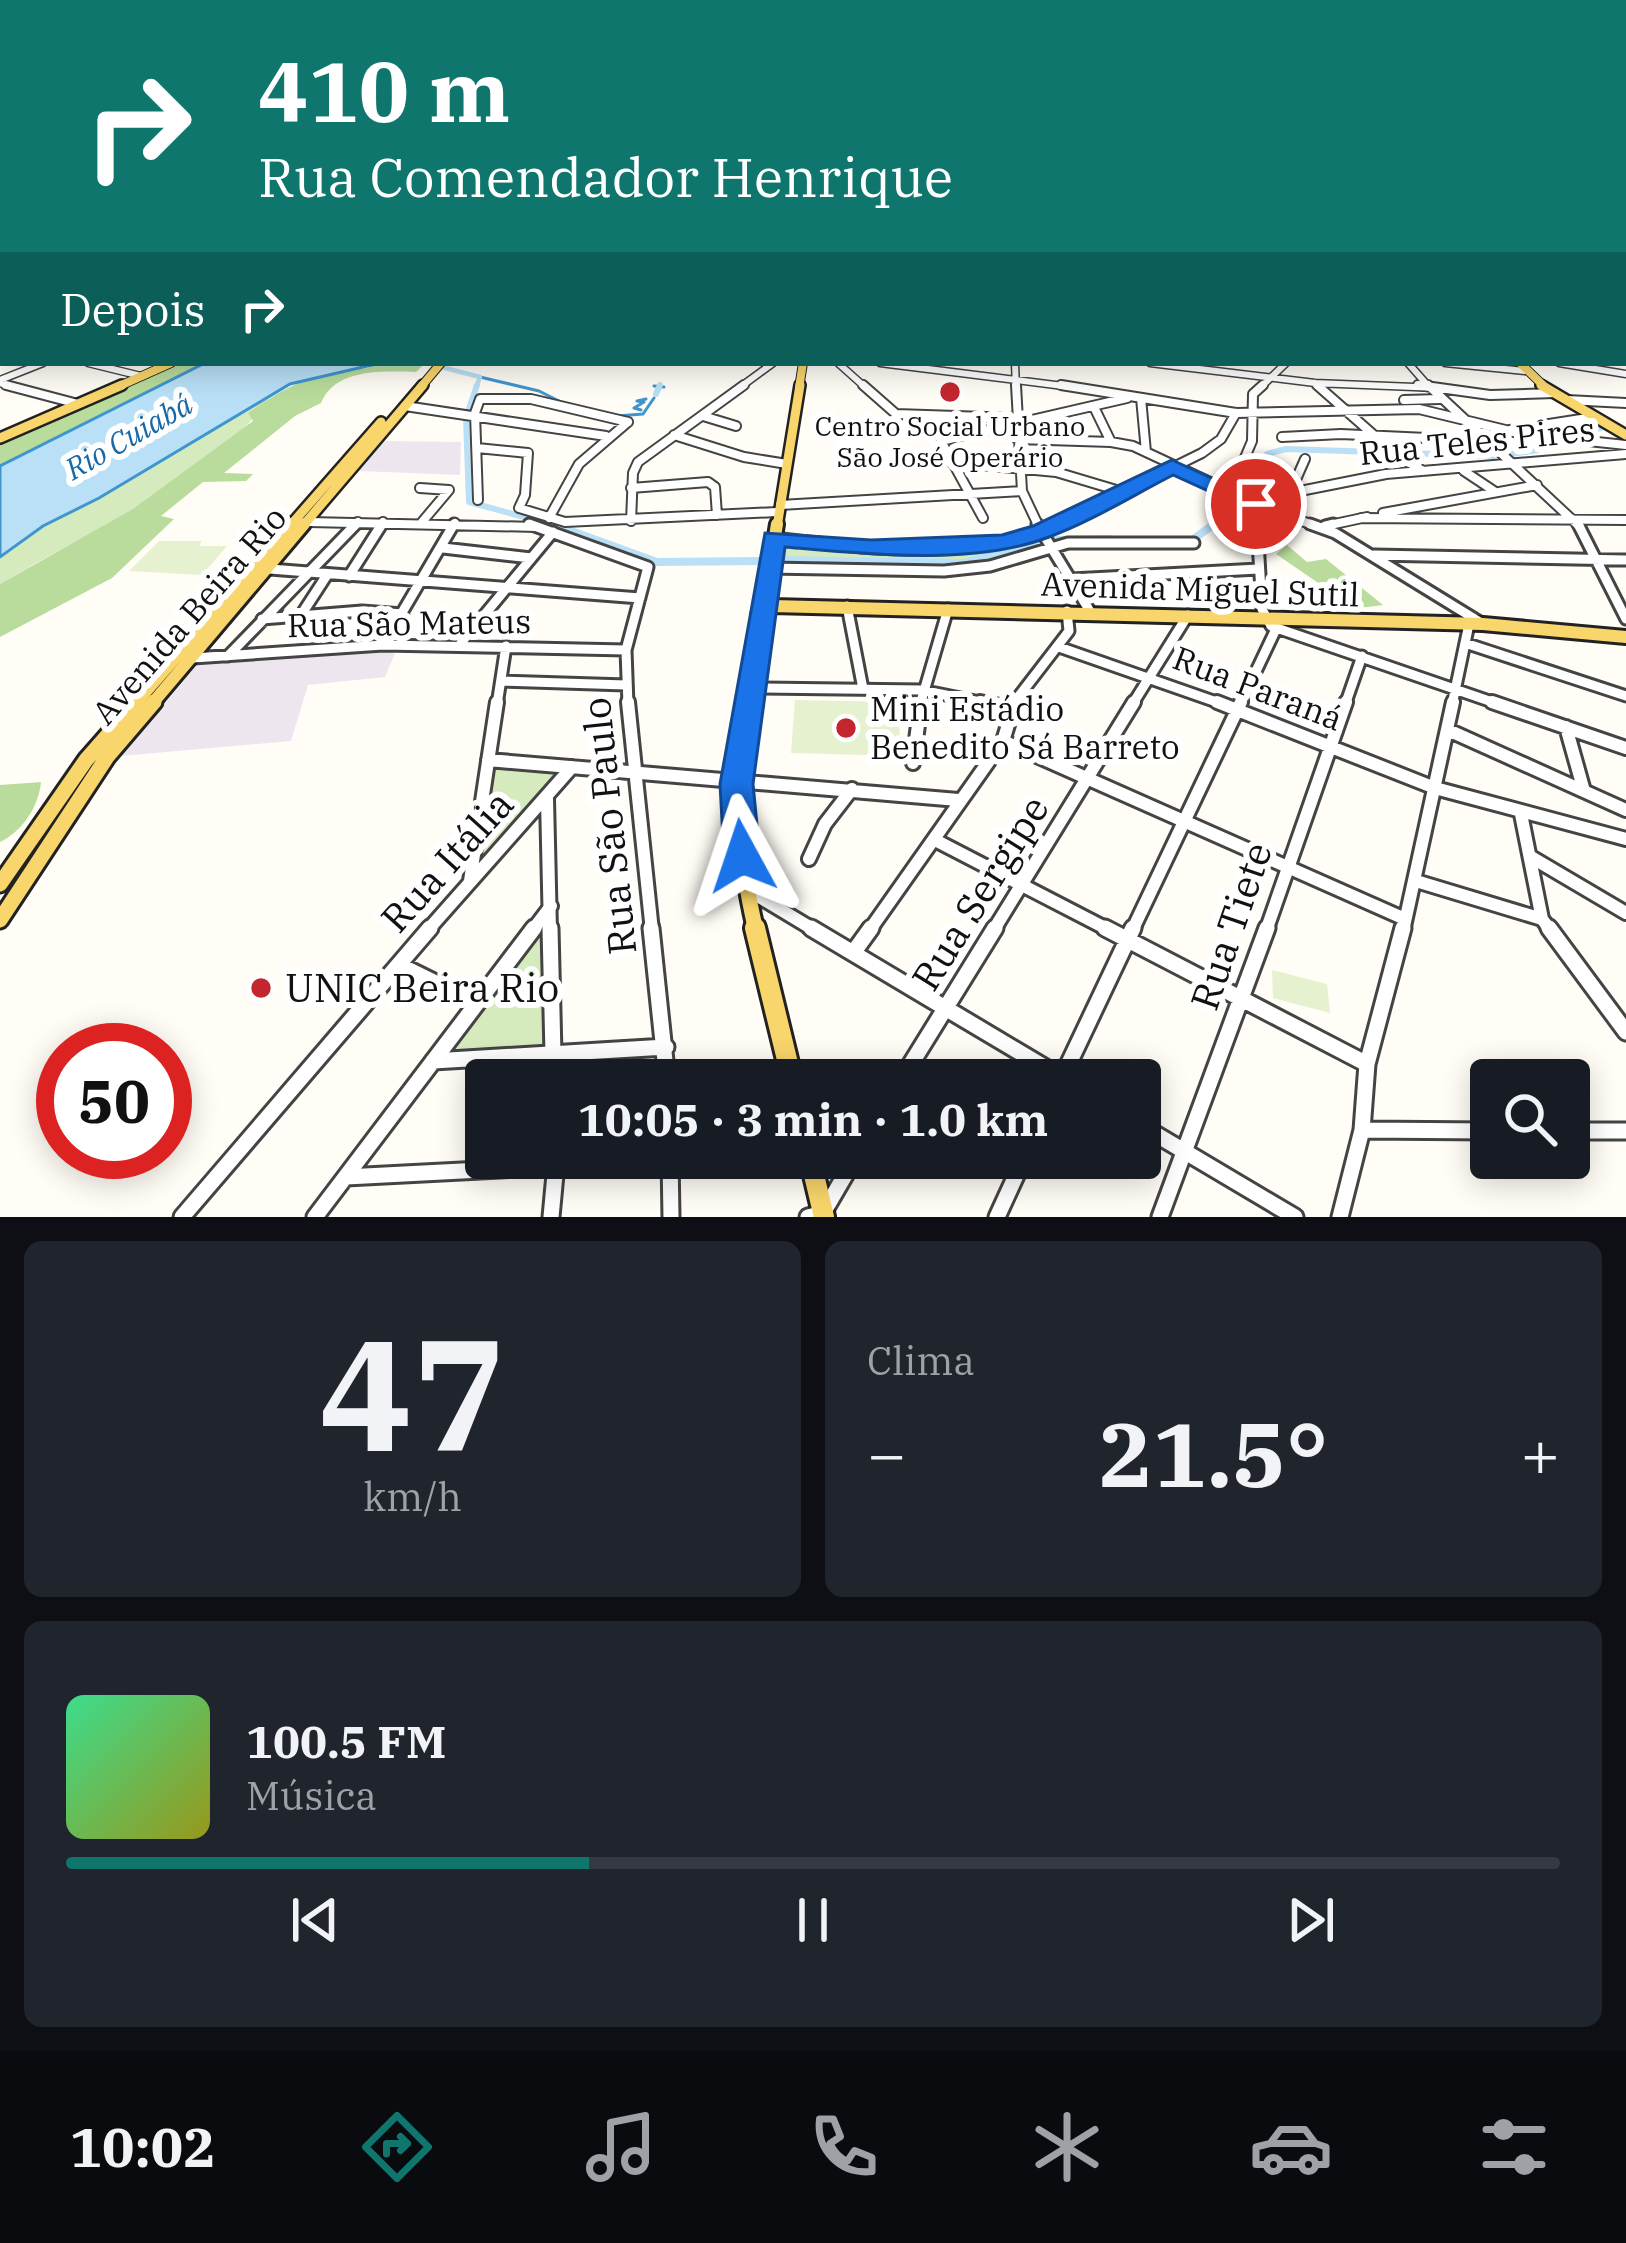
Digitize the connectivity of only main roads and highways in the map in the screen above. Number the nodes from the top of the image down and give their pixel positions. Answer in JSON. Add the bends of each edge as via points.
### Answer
{"nodes":[{"id":1,"x":161,"y":366,"type":"edge"},
{"id":2,"x":429,"y":366,"type":"edge"},
{"id":3,"x":438,"y":366,"type":"edge"},
{"id":4,"x":803,"y":366,"type":"edge"},
{"id":5,"x":1523,"y":367,"type":"edge"},
{"id":6,"x":1616,"y":431,"type":"edge"},
{"id":7,"x":0,"y":437,"type":"edge"},
{"id":8,"x":267,"y":565,"type":"junction"},
{"id":9,"x":764,"y":605,"type":"junction"},
{"id":10,"x":203,"y":627,"type":"junction"},
{"id":11,"x":1626,"y":637,"type":"edge"},
{"id":12,"x":193,"y":658,"type":"junction"},
{"id":13,"x":0,"y":884,"type":"edge"},
{"id":14,"x":9,"y":893,"type":"edge"},
{"id":15,"x":1,"y":915,"type":"edge"},
{"id":16,"x":786,"y":1059,"type":"edge"},
{"id":17,"x":814,"y":1179,"type":"edge"},
{"id":18,"x":821,"y":1216,"type":"edge"}],
"edges":[{"from":1,"to":7,"type":"main road"},
{"from":2,"to":8,"type":"main road","name":"Avenida Beira Rio"},
{"from":3,"to":8,"type":"main road","name":"Avenida Beira Rio"},
{"from":4,"to":9,"type":"main road"},
{"from":5,"to":6,"type":"main road"},
{"from":8,"to":10,"type":"main road","name":"Avenida Beira Rio"},
{"from":8,"to":12,"type":"main road","name":"Avenida Beira Rio"},
{"from":9,"to":11,"type":"main road","name":"Avenida Miguel Sutil","via":[[1188,615],[1271,625],[1476,624]]},
{"from":9,"to":16,"type":"main road","via":[[736,784],[746,889]]},
{"from":10,"to":12,"type":"main road","via":[[188,652]]},
{"from":10,"to":13,"type":"main road","name":"Avenida Beira Rio","via":[[86,760]]},
{"from":12,"to":14,"type":"main road","name":"Avenida Beira Rio","via":[[107,757]]},
{"from":14,"to":15,"type":"main road","name":"Avenida Beira Rio"},
{"from":17,"to":18,"type":"main road"}]}
